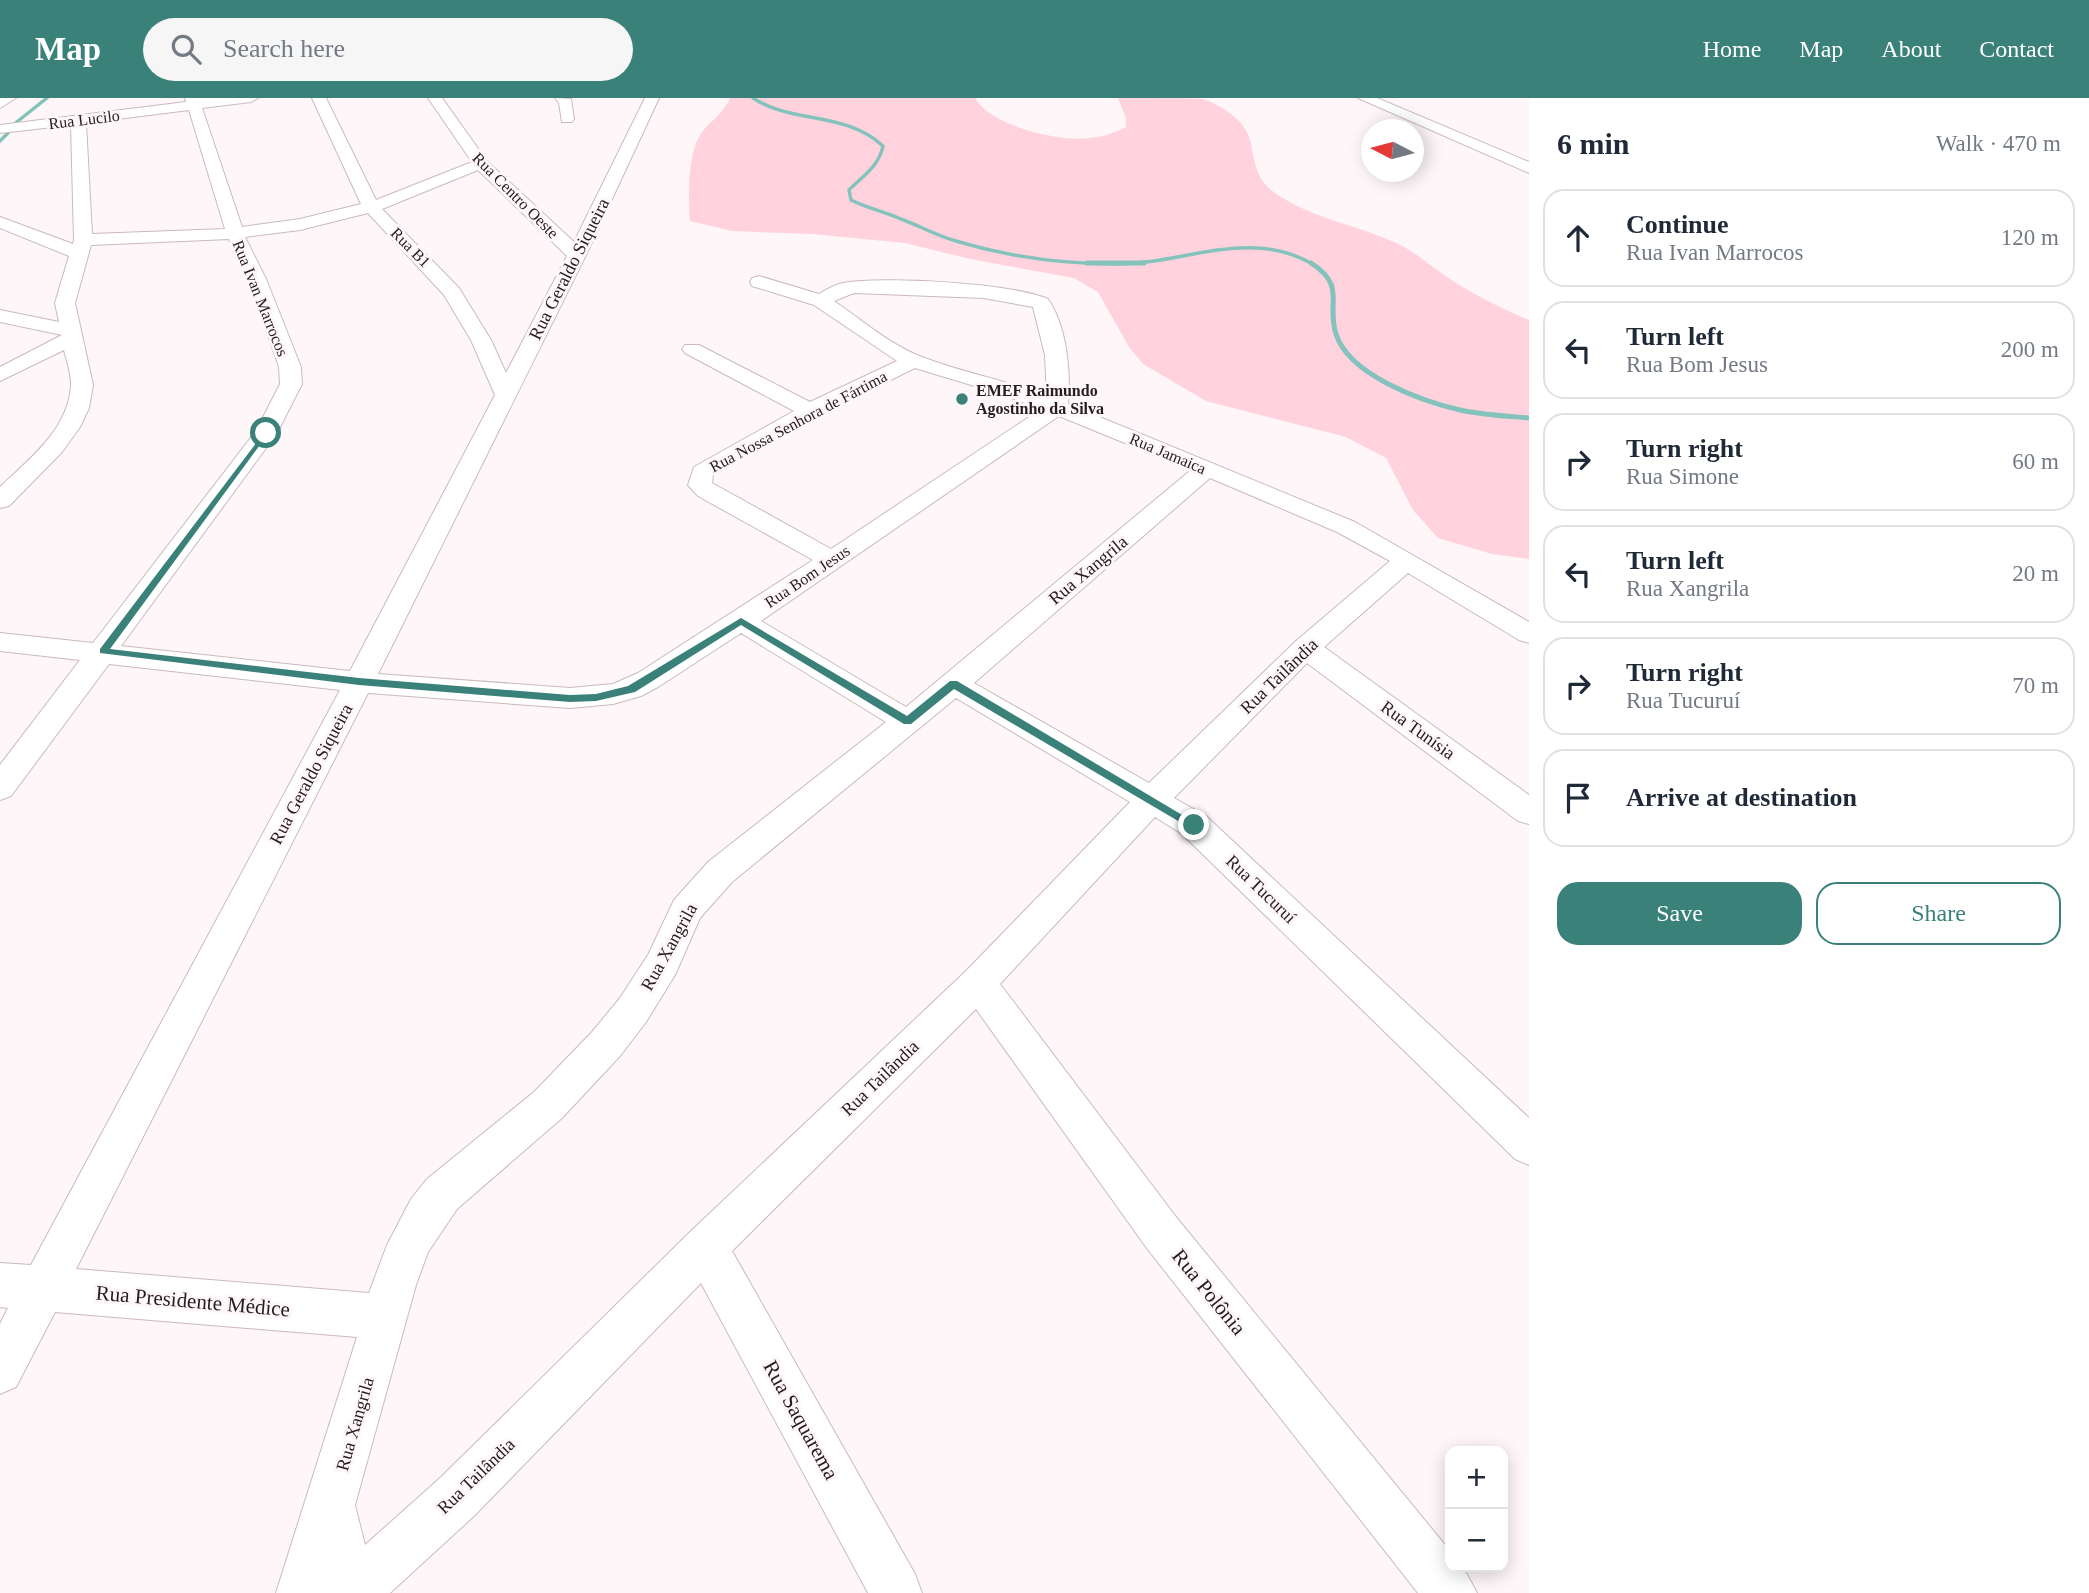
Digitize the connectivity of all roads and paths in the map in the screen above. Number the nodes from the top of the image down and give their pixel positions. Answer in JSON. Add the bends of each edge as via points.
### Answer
{"nodes":[{"id":1,"x":9,"y":98,"type":"edge"},
{"id":2,"x":251,"y":98,"type":"edge"},
{"id":3,"x":319,"y":98,"type":"edge"},
{"id":4,"x":435,"y":98,"type":"edge"},
{"id":5,"x":562,"y":98,"type":"edge"},
{"id":6,"x":652,"y":98,"type":"edge"},
{"id":7,"x":1365,"y":98,"type":"edge"},
{"id":8,"x":192,"y":102,"type":"edge"},
{"id":9,"x":0,"y":104,"type":"edge"},
{"id":10,"x":567,"y":118,"type":"dead end"},
{"id":11,"x":78,"y":119,"type":"junction"},
{"id":12,"x":0,"y":129,"type":"edge"},
{"id":13,"x":481,"y":164,"type":"junction"},
{"id":14,"x":1529,"y":168,"type":"edge"},
{"id":15,"x":371,"y":207,"type":"junction"},
{"id":16,"x":0,"y":222,"type":"edge"},
{"id":17,"x":235,"y":234,"type":"junction"},
{"id":18,"x":81,"y":246,"type":"junction"},
{"id":19,"x":577,"y":255,"type":"junction"},
{"id":20,"x":759,"y":282,"type":"dead end"},
{"id":21,"x":821,"y":301,"type":"junction"},
{"id":22,"x":0,"y":316,"type":"edge"},
{"id":23,"x":69,"y":334,"type":"junction"},
{"id":24,"x":692,"y":349,"type":"dead end"},
{"id":25,"x":913,"y":360,"type":"junction"},
{"id":26,"x":0,"y":374,"type":"edge"},
{"id":27,"x":506,"y":395,"type":"junction"},
{"id":28,"x":1057,"y":408,"type":"junction"},
{"id":29,"x":810,"y":411,"type":"junction"},
{"id":30,"x":1207,"y":468,"type":"junction"},
{"id":31,"x":0,"y":501,"type":"edge"},
{"id":32,"x":830,"y":559,"type":"junction"},
{"id":33,"x":1406,"y":561,"type":"junction"},
{"id":34,"x":741,"y":621,"type":"junction"},
{"id":35,"x":1529,"y":634,"type":"edge"},
{"id":36,"x":0,"y":642,"type":"edge"},
{"id":37,"x":1306,"y":648,"type":"junction"},
{"id":38,"x":103,"y":651,"type":"junction"},
{"id":39,"x":359,"y":681,"type":"junction"},
{"id":40,"x":954,"y":684,"type":"junction"},
{"id":41,"x":907,"y":721,"type":"junction"},
{"id":42,"x":0,"y":788,"type":"edge"},
{"id":43,"x":1152,"y":800,"type":"junction"},
{"id":44,"x":1529,"y":812,"type":"edge"},
{"id":45,"x":978,"y":983,"type":"junction"},
{"id":46,"x":1529,"y":1145,"type":"edge"},
{"id":47,"x":705,"y":1247,"type":"junction"},
{"id":48,"x":21,"y":1287,"type":"edge"},
{"id":49,"x":387,"y":1317,"type":"junction"},
{"id":50,"x":0,"y":1371,"type":"edge"},
{"id":51,"x":331,"y":1507,"type":"junction"},
{"id":52,"x":302,"y":1593,"type":"edge"},
{"id":53,"x":351,"y":1593,"type":"edge"},
{"id":54,"x":896,"y":1593,"type":"edge"},
{"id":55,"x":1451,"y":1593,"type":"edge"}],
"edges":[{"from":1,"to":9,"type":"street"},
{"from":2,"to":8,"type":"street","name":"Rua Lucilo"},
{"from":3,"to":15,"type":"street","name":"Rua B1"},
{"from":4,"to":13,"type":"street","name":"Rua Centro Oeste"},
{"from":5,"to":10,"type":"street"},
{"from":6,"to":19,"type":"street","name":"Rua Geraldo Siqueira"},
{"from":7,"to":14,"type":"street"},
{"from":8,"to":11,"type":"street","name":"Rua Lucilo"},
{"from":8,"to":17,"type":"street","name":"Rua Ivan Marrocos"},
{"from":11,"to":12,"type":"street","name":"Rua Lucilo"},
{"from":11,"to":18,"type":"street"},
{"from":13,"to":15,"type":"street"},
{"from":13,"to":19,"type":"street","name":"Rua Centro Oeste"},
{"from":15,"to":17,"type":"street"},
{"from":15,"to":27,"type":"street","name":"Rua B1","via":[[452,292]]},
{"from":16,"to":18,"type":"street"},
{"from":17,"to":18,"type":"street"},
{"from":17,"to":38,"type":"street","name":"Rua Ivan Marrocos","via":[[282,345],[291,384],[266,433]]},
{"from":18,"to":23,"type":"street","via":[[65,303]]},
{"from":19,"to":27,"type":"street","name":"Rua Geraldo Siqueira"},
{"from":20,"to":21,"type":"street","name":"Rua Jamaica"},
{"from":21,"to":25,"type":"street","name":"Rua Jamaica"},
{"from":21,"to":28,"type":"street","via":[[854,287],[1003,293],[1034,299],[1044,308],[1056,350],[1060,369]]},
{"from":22,"to":23,"type":"street"},
{"from":23,"to":26,"type":"street"},
{"from":23,"to":31,"type":"street","via":[[82,385],[78,408],[54,447]]},
{"from":24,"to":29,"type":"street"},
{"from":25,"to":28,"type":"street","name":"Rua Jamaica"},
{"from":25,"to":29,"type":"street","name":"Rua Nossa Senhora de Fártima"},
{"from":27,"to":39,"type":"street","name":"Rua Geraldo Siqueira"},
{"from":28,"to":30,"type":"street","name":"Rua Jamaica"},
{"from":28,"to":32,"type":"street","name":"Rua Bom Jesus"},
{"from":29,"to":32,"type":"street","name":"Rua Nossa Senhora de Fártima","via":[[706,468],[700,480],[707,491]]},
{"from":30,"to":33,"type":"street","name":"Rua Jamaica","via":[[1364,536]]},
{"from":30,"to":40,"type":"street","name":"Rua Xangrila"},
{"from":32,"to":34,"type":"street","name":"Rua Bom Jesus"},
{"from":33,"to":35,"type":"street","name":"Rua Jamaica"},
{"from":33,"to":37,"type":"street","name":"Rua Tailândia"},
{"from":34,"to":39,"type":"street","name":"Rua Bom Jesus","via":[[631,689],[596,698]]},
{"from":34,"to":41,"type":"street"},
{"from":36,"to":38,"type":"street","name":"Rua Bom Jesus"},
{"from":37,"to":43,"type":"street","name":"Rua Tailândia"},
{"from":37,"to":44,"type":"street","name":"Rua Tunísia"},
{"from":38,"to":39,"type":"street","name":"Rua Bom Jesus"},
{"from":38,"to":42,"type":"street","name":"Rua Ivan Marrocos"},
{"from":39,"to":48,"type":"street","name":"Rua Geraldo Siqueira"},
{"from":40,"to":41,"type":"street","name":"Rua Xangrila"},
{"from":40,"to":43,"type":"street","name":"Rua Tucuruí"},
{"from":41,"to":49,"type":"street","name":"Rua Xangrila","via":[[703,890],[686,910],[640,999],[606,1044],[548,1105],[430,1207],[406,1247]]},
{"from":43,"to":45,"type":"street","name":"Rua Tailândia"},
{"from":43,"to":46,"type":"street","name":"Rua Tucuruí","via":[[1214,843]]},
{"from":45,"to":47,"type":"street","name":"Rua Tailândia"},
{"from":45,"to":55,"type":"street","name":"Rua Polônia","via":[[1161,1232]]},
{"from":47,"to":53,"type":"street","name":"Rua Tailândia","via":[[457,1497]]},
{"from":47,"to":54,"type":"street","name":"Rua Saquarema"},
{"from":48,"to":49,"type":"street","name":"Rua Presidente Médice"},
{"from":48,"to":50,"type":"street","name":"Rua Geraldo Siqueira"},
{"from":49,"to":51,"type":"street","name":"Rua Xangrila"},
{"from":51,"to":52,"type":"street","name":"Rua Xangrila"},
{"from":51,"to":53,"type":"street"}]}
